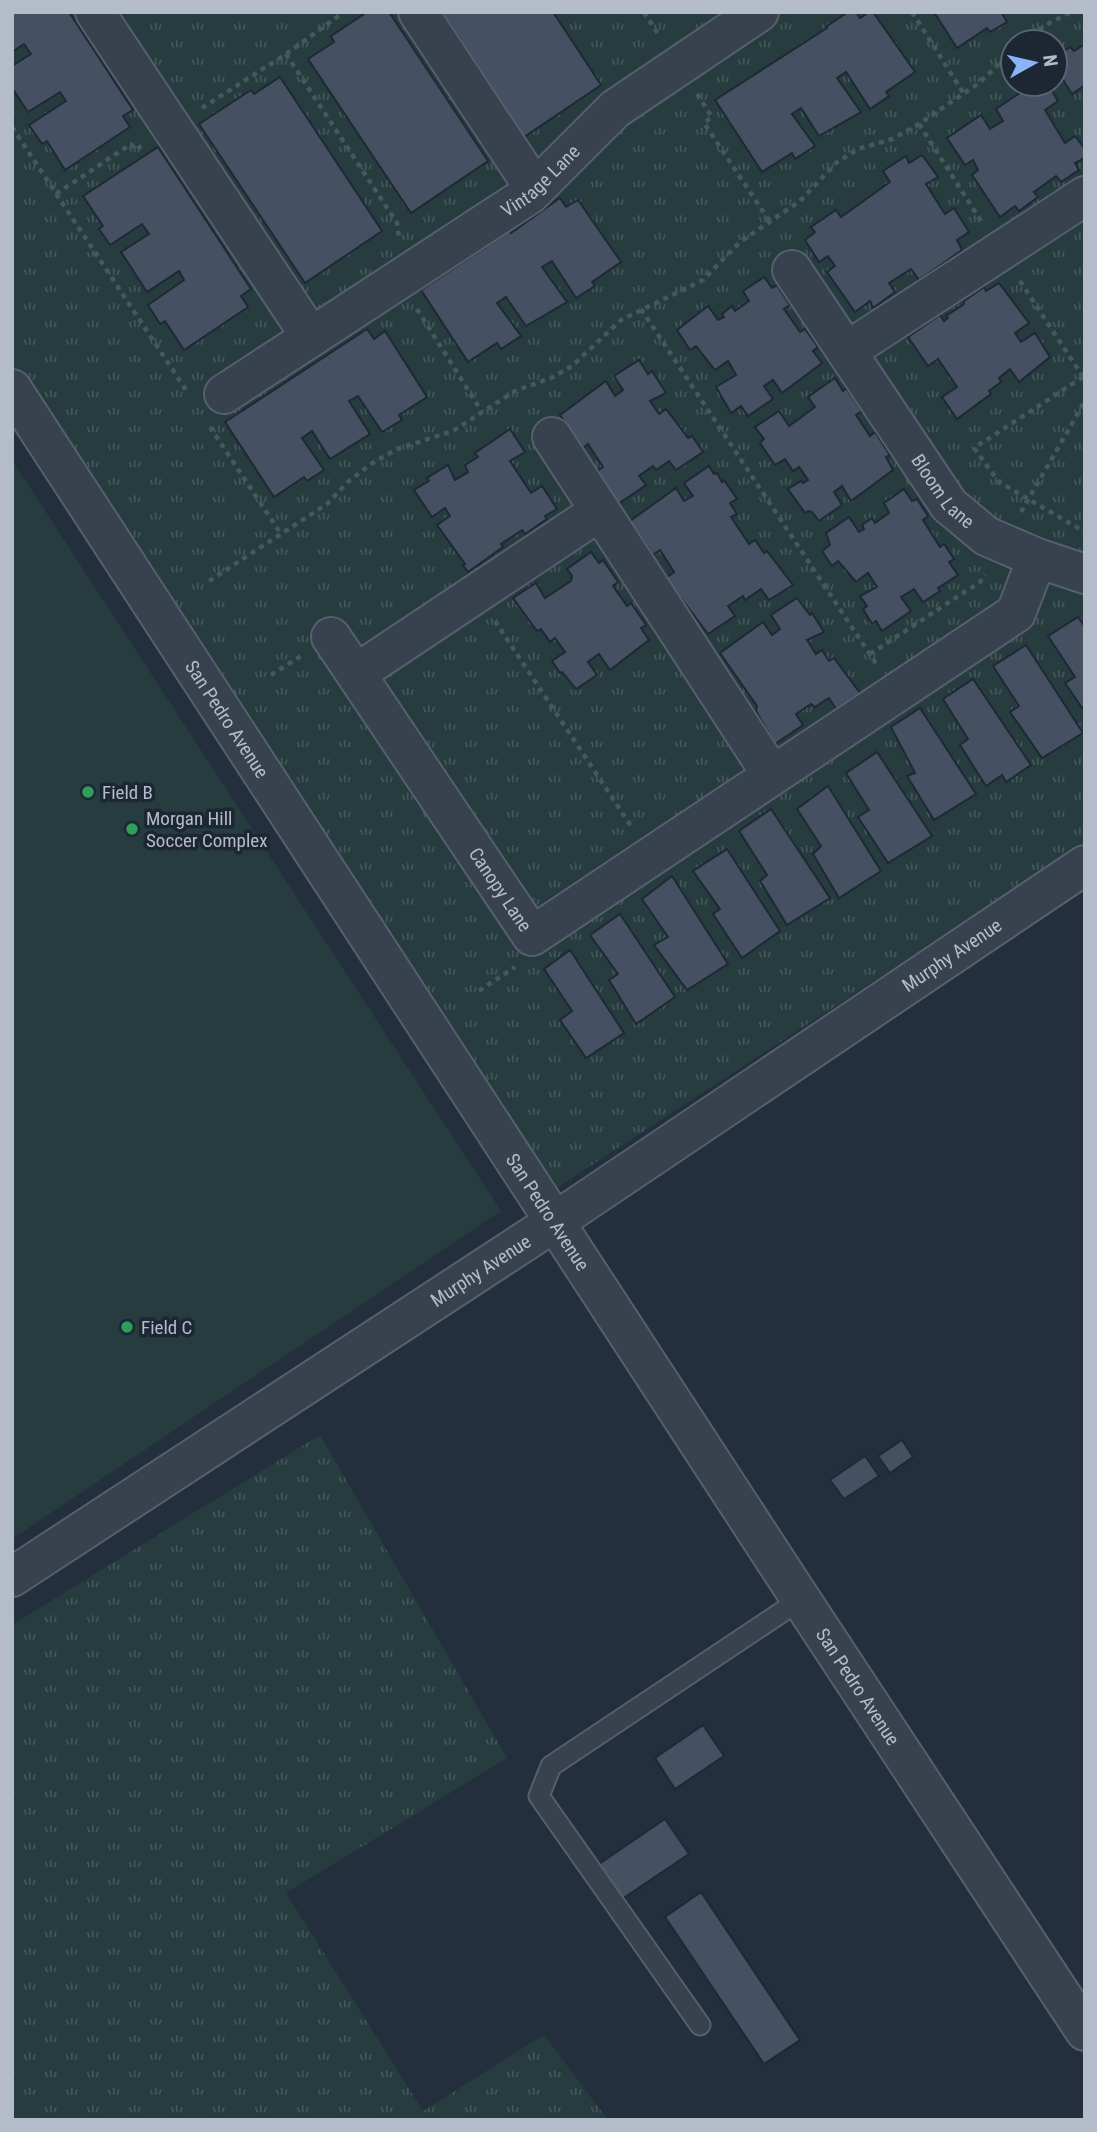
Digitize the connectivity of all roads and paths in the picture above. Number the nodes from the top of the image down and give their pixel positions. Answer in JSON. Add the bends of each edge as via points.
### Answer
{"nodes":[{"id":1,"x":95,"y":12,"type":"edge"},
{"id":2,"x":418,"y":12,"type":"edge"},
{"id":3,"x":644,"y":12,"type":"edge"},
{"id":4,"x":759,"y":12,"type":"edge"},
{"id":5,"x":912,"y":12,"type":"edge"},
{"id":6,"x":1071,"y":12,"type":"edge"},
{"id":7,"x":1042,"y":28,"type":"edge"},
{"id":8,"x":286,"y":54,"type":"dead end"},
{"id":9,"x":999,"y":64,"type":"edge"},
{"id":10,"x":679,"y":66,"type":"junction"},
{"id":11,"x":964,"y":94,"type":"junction"},
{"id":12,"x":12,"y":127,"type":"edge"},
{"id":13,"x":535,"y":189,"type":"junction"},
{"id":14,"x":1085,"y":196,"type":"edge"},
{"id":15,"x":770,"y":222,"type":"junction"},
{"id":16,"x":792,"y":270,"type":"dead end"},
{"id":17,"x":406,"y":275,"type":"junction"},
{"id":18,"x":641,"y":309,"type":"junction"},
{"id":19,"x":311,"y":337,"type":"junction"},
{"id":20,"x":847,"y":351,"type":"junction"},
{"id":21,"x":1083,"y":377,"type":"edge"},
{"id":22,"x":12,"y":389,"type":"edge"},
{"id":23,"x":207,"y":404,"type":"junction"},
{"id":24,"x":482,"y":412,"type":"junction"},
{"id":25,"x":552,"y":437,"type":"dead end"},
{"id":26,"x":600,"y":510,"type":"junction"},
{"id":27,"x":1085,"y":533,"type":"edge"},
{"id":28,"x":281,"y":534,"type":"junction"},
{"id":29,"x":1037,"y":558,"type":"junction"},
{"id":30,"x":1085,"y":574,"type":"edge"},
{"id":31,"x":209,"y":582,"type":"dead end"},
{"id":32,"x":477,"y":593,"type":"junction"},
{"id":33,"x":331,"y":637,"type":"dead end"},
{"id":34,"x":357,"y":673,"type":"junction"},
{"id":35,"x":895,"y":694,"type":"junction"},
{"id":36,"x":772,"y":775,"type":"junction"},
{"id":37,"x":651,"y":856,"type":"junction"},
{"id":38,"x":1085,"y":865,"type":"edge"},
{"id":39,"x":556,"y":1221,"type":"junction"},
{"id":40,"x":12,"y":1577,"type":"edge"},
{"id":41,"x":800,"y":1600,"type":"junction"},
{"id":42,"x":700,"y":2025,"type":"dead end"},
{"id":43,"x":1085,"y":2031,"type":"edge"}],
"edges":[{"from":1,"to":19,"type":"street"},
{"from":2,"to":13,"type":"street"},
{"from":3,"to":10,"type":"path"},
{"from":4,"to":10,"type":"street","name":"Vintage Lane"},
{"from":5,"to":11,"type":"path"},
{"from":6,"to":7,"type":"path"},
{"from":8,"to":17,"type":"path","via":[[397,223]]},
{"from":9,"to":11,"type":"path"},
{"from":10,"to":13,"type":"street","name":"Vintage Lane","via":[[615,109]]},
{"from":10,"to":15,"type":"path","via":[[712,117],[704,123]]},
{"from":11,"to":15,"type":"path","via":[[892,139],[858,149],[836,163],[800,201]]},
{"from":12,"to":23,"type":"path"},
{"from":13,"to":17,"type":"street","name":"Vintage Lane"},
{"from":14,"to":20,"type":"street"},
{"from":15,"to":18,"type":"path","via":[[740,242],[703,280]]},
{"from":16,"to":20,"type":"street","name":"Bloom Lane"},
{"from":17,"to":19,"type":"street","name":"Vintage Lane"},
{"from":17,"to":24,"type":"path","via":[[410,298]]},
{"from":18,"to":24,"type":"path","via":[[621,320],[572,366],[515,391]]},
{"from":18,"to":35,"type":"path"},
{"from":19,"to":23,"type":"street","name":"Vintage Lane"},
{"from":20,"to":29,"type":"street","name":"Bloom Lane","via":[[948,505],[986,536]]},
{"from":21,"to":27,"type":"path","via":[[974,448],[999,482]]},
{"from":22,"to":39,"type":"street","name":"San Pedro Avenue"},
{"from":23,"to":28,"type":"path"},
{"from":24,"to":28,"type":"path","via":[[453,431],[397,449],[371,464],[327,504]]},
{"from":25,"to":26,"type":"street"},
{"from":26,"to":32,"type":"street"},
{"from":26,"to":36,"type":"street"},
{"from":28,"to":31,"type":"path"},
{"from":29,"to":30,"type":"street","name":"Bloom Lane"},
{"from":29,"to":35,"type":"street","name":"Canopy Lane","via":[[1016,613]]},
{"from":32,"to":34,"type":"street"},
{"from":32,"to":37,"type":"path"},
{"from":33,"to":34,"type":"street","name":"Canopy Lane"},
{"from":34,"to":37,"type":"street","name":"Canopy Lane","via":[[532,936]]},
{"from":35,"to":36,"type":"street","name":"Canopy Lane"},
{"from":36,"to":37,"type":"street","name":"Canopy Lane"},
{"from":38,"to":39,"type":"street","name":"Murphy Avenue"},
{"from":39,"to":40,"type":"street","name":"Murphy Avenue"},
{"from":39,"to":41,"type":"street","name":"San Pedro Avenue"},
{"from":41,"to":42,"type":"lane","via":[[551,1766],[539,1796]]},
{"from":41,"to":43,"type":"street","name":"San Pedro Avenue"}]}
